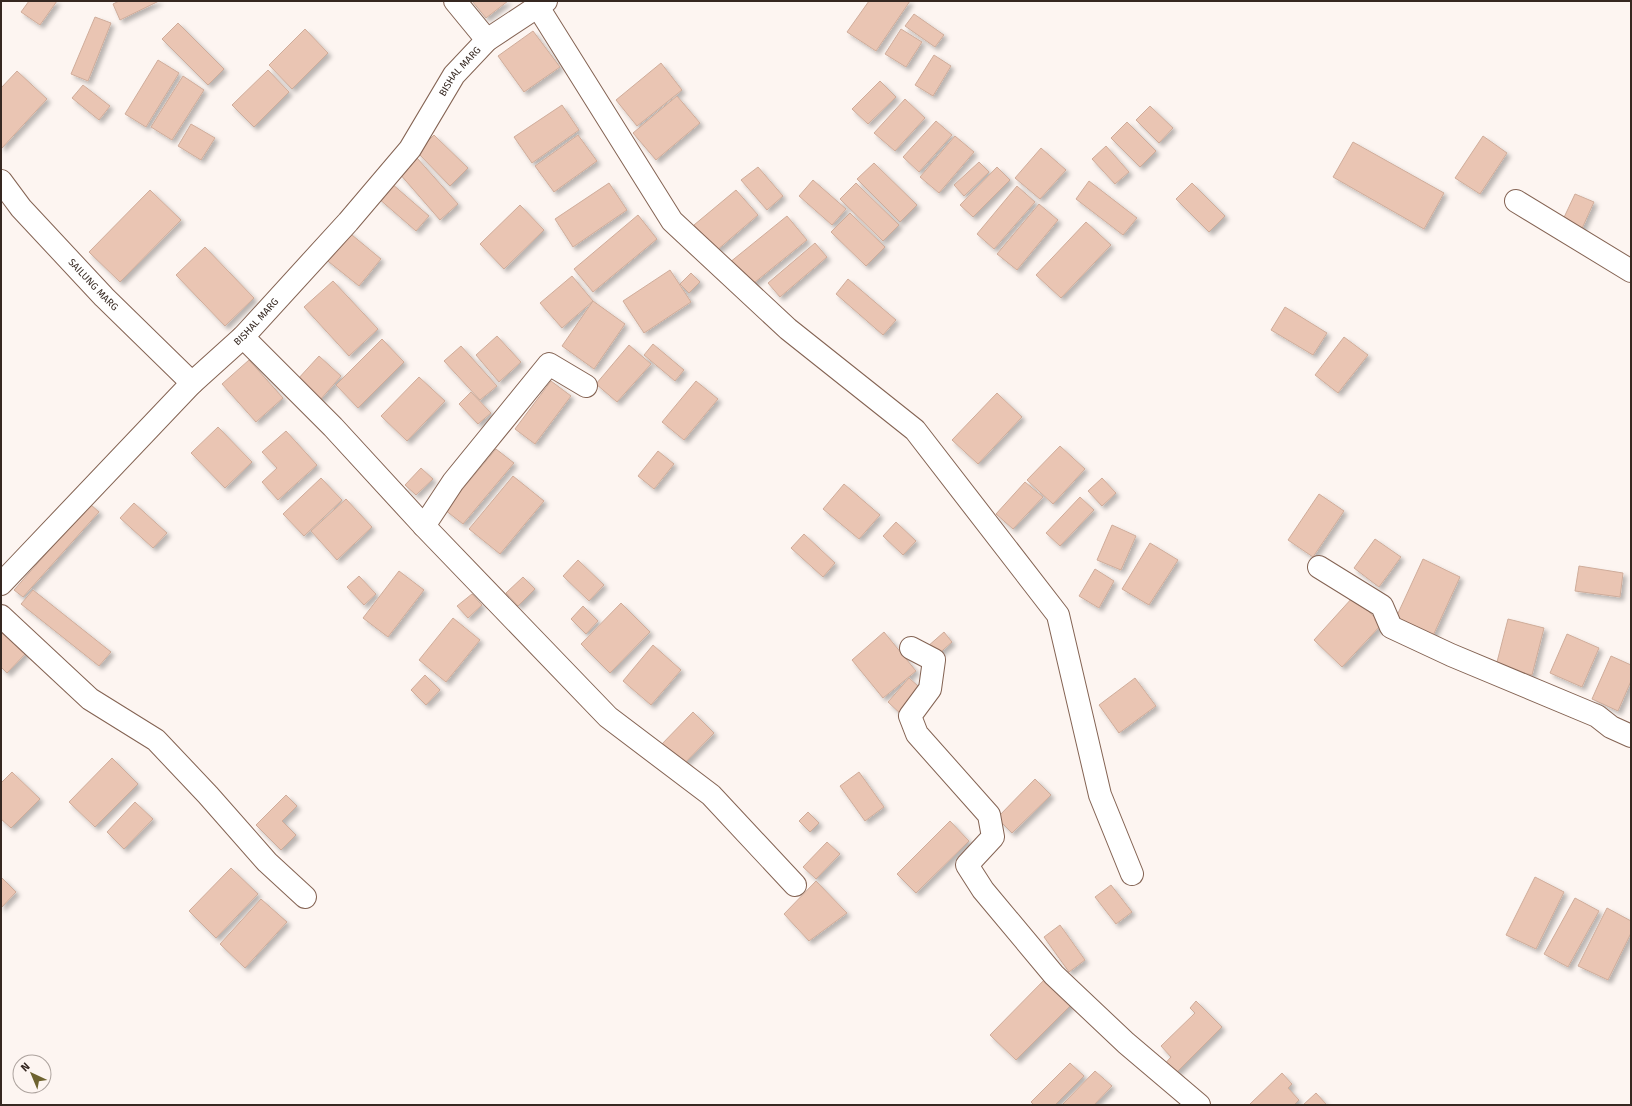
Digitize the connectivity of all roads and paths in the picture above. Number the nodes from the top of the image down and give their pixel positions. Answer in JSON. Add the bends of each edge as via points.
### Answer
{"nodes":[{"id":1,"x":455,"y":1,"type":"edge"},
{"id":2,"x":542,"y":4,"type":"edge"},
{"id":3,"x":487,"y":40,"type":"junction"},
{"id":4,"x":1,"y":181,"type":"edge"},
{"id":5,"x":1516,"y":200,"type":"dead end"},
{"id":6,"x":1631,"y":270,"type":"edge"},
{"id":7,"x":243,"y":337,"type":"junction"},
{"id":8,"x":192,"y":383,"type":"junction"},
{"id":9,"x":586,"y":386,"type":"dead end"},
{"id":10,"x":424,"y":526,"type":"junction"},
{"id":11,"x":1319,"y":567,"type":"dead end"},
{"id":12,"x":1,"y":584,"type":"edge"},
{"id":13,"x":1,"y":616,"type":"edge"},
{"id":14,"x":911,"y":648,"type":"dead end"},
{"id":15,"x":1631,"y":736,"type":"edge"},
{"id":16,"x":1132,"y":874,"type":"dead end"},
{"id":17,"x":795,"y":885,"type":"dead end"},
{"id":18,"x":305,"y":897,"type":"dead end"},
{"id":19,"x":1200,"y":1105,"type":"edge"}],
"edges":[{"from":1,"to":3,"type":"street"},
{"from":2,"to":3,"type":"street","name":"BISHAL MARG"},
{"from":2,"to":16,"type":"street","via":[[672,221],[788,329],[915,430],[1058,615],[1100,795]]},
{"from":3,"to":7,"type":"street","name":"BISHAL MARG","via":[[454,76],[410,149],[348,222]]},
{"from":4,"to":8,"type":"street","name":"SAILUNG MARG","via":[[21,208],[104,297]]},
{"from":5,"to":6,"type":"street"},
{"from":7,"to":8,"type":"street","name":"BISHAL MARG"},
{"from":7,"to":10,"type":"street","via":[[332,427]]},
{"from":8,"to":12,"type":"street","name":"BISHAL MARG"},
{"from":9,"to":10,"type":"street","via":[[549,364],[453,482]]},
{"from":10,"to":17,"type":"street","via":[[608,717],[711,794]]},
{"from":11,"to":15,"type":"street","via":[[1382,606],[1391,627],[1597,716],[1611,727]]},
{"from":13,"to":18,"type":"street","via":[[90,699],[156,740],[267,862]]},
{"from":14,"to":19,"type":"street","via":[[934,660],[930,689],[910,716],[917,734],[989,815],[992,837],[967,866],[983,890],[1054,975],[1126,1043]]}]}
